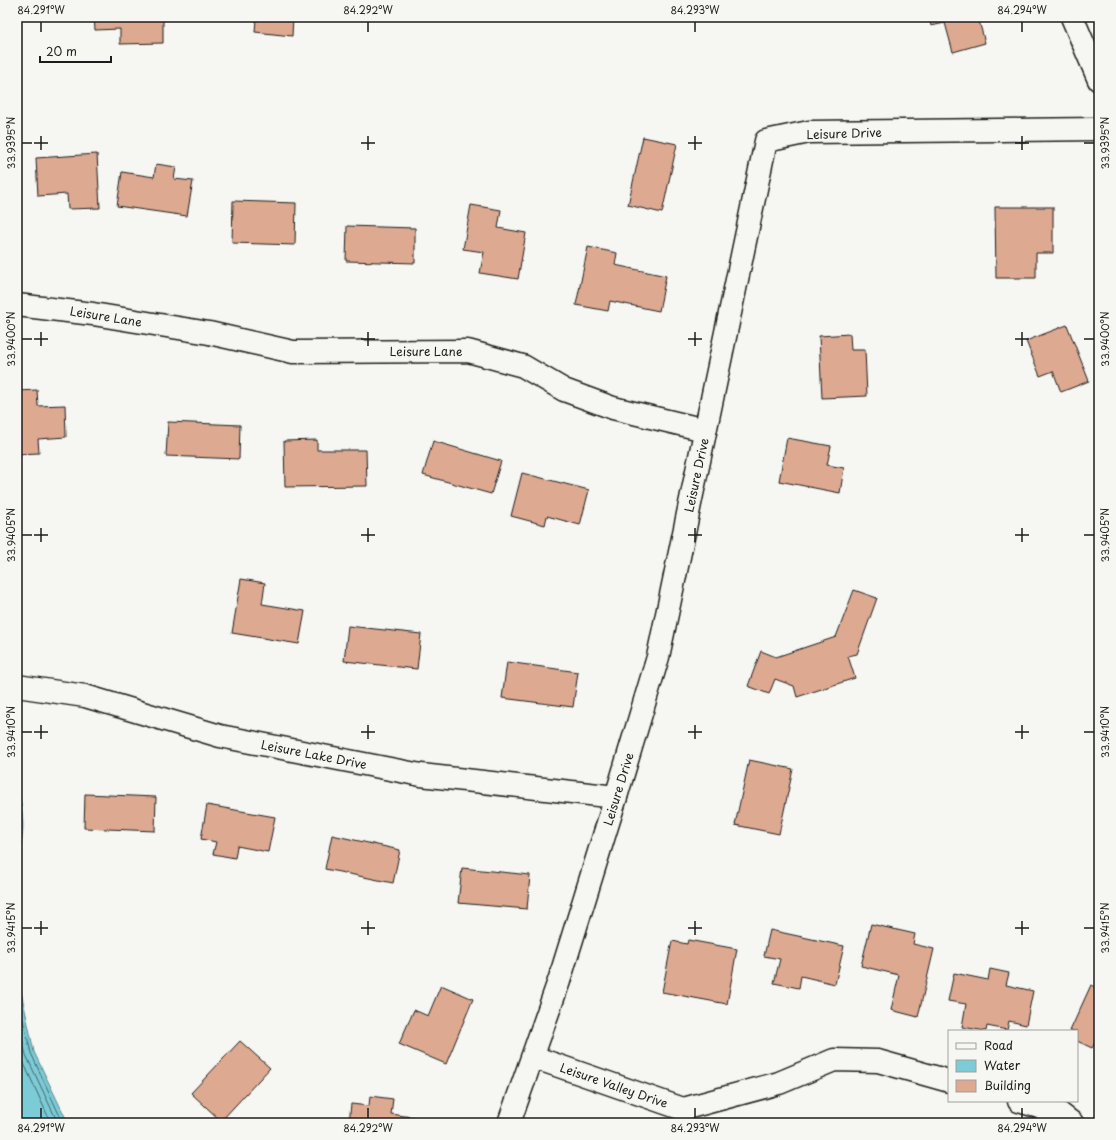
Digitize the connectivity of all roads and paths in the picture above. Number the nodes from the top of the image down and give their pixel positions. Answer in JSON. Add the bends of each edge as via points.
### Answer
{"nodes":[{"id":1,"x":1072,"y":17,"type":"edge"},
{"id":2,"x":1099,"y":80,"type":"edge"},
{"id":3,"x":1099,"y":129,"type":"edge"},
{"id":4,"x":17,"y":305,"type":"edge"},
{"id":5,"x":705,"y":430,"type":"junction"},
{"id":6,"x":17,"y":686,"type":"edge"},
{"id":7,"x":616,"y":797,"type":"junction"},
{"id":8,"x":533,"y":1057,"type":"junction"},
{"id":9,"x":948,"y":1081,"type":"edge"},
{"id":10,"x":1022,"y":1102,"type":"edge"},
{"id":11,"x":509,"y":1123,"type":"edge"},
{"id":12,"x":1072,"y":1123,"type":"edge"}],
"edges":[{"from":1,"to":2,"type":"street"},
{"from":3,"to":5,"type":"street","name":"Leisure Drive","via":[[809,132],[766,141]]},
{"from":4,"to":5,"type":"street","name":"Leisure Lane","via":[[93,314],[202,332],[293,352],[468,351],[523,366],[564,390],[613,408]]},
{"from":5,"to":7,"type":"street","name":"Leisure Drive","via":[[658,657]]},
{"from":6,"to":7,"type":"street","name":"Leisure Lake Drive","via":[[85,696],[220,736],[421,775]]},
{"from":7,"to":8,"type":"street","name":"Leisure Drive"},
{"from":8,"to":9,"type":"street","name":"Leisure Valley Drive","via":[[683,1109],[778,1083],[834,1060],[878,1060]]},
{"from":8,"to":11,"type":"street","name":"Leisure Drive"},
{"from":10,"to":12,"type":"street","via":[[1059,1113]]}]}
